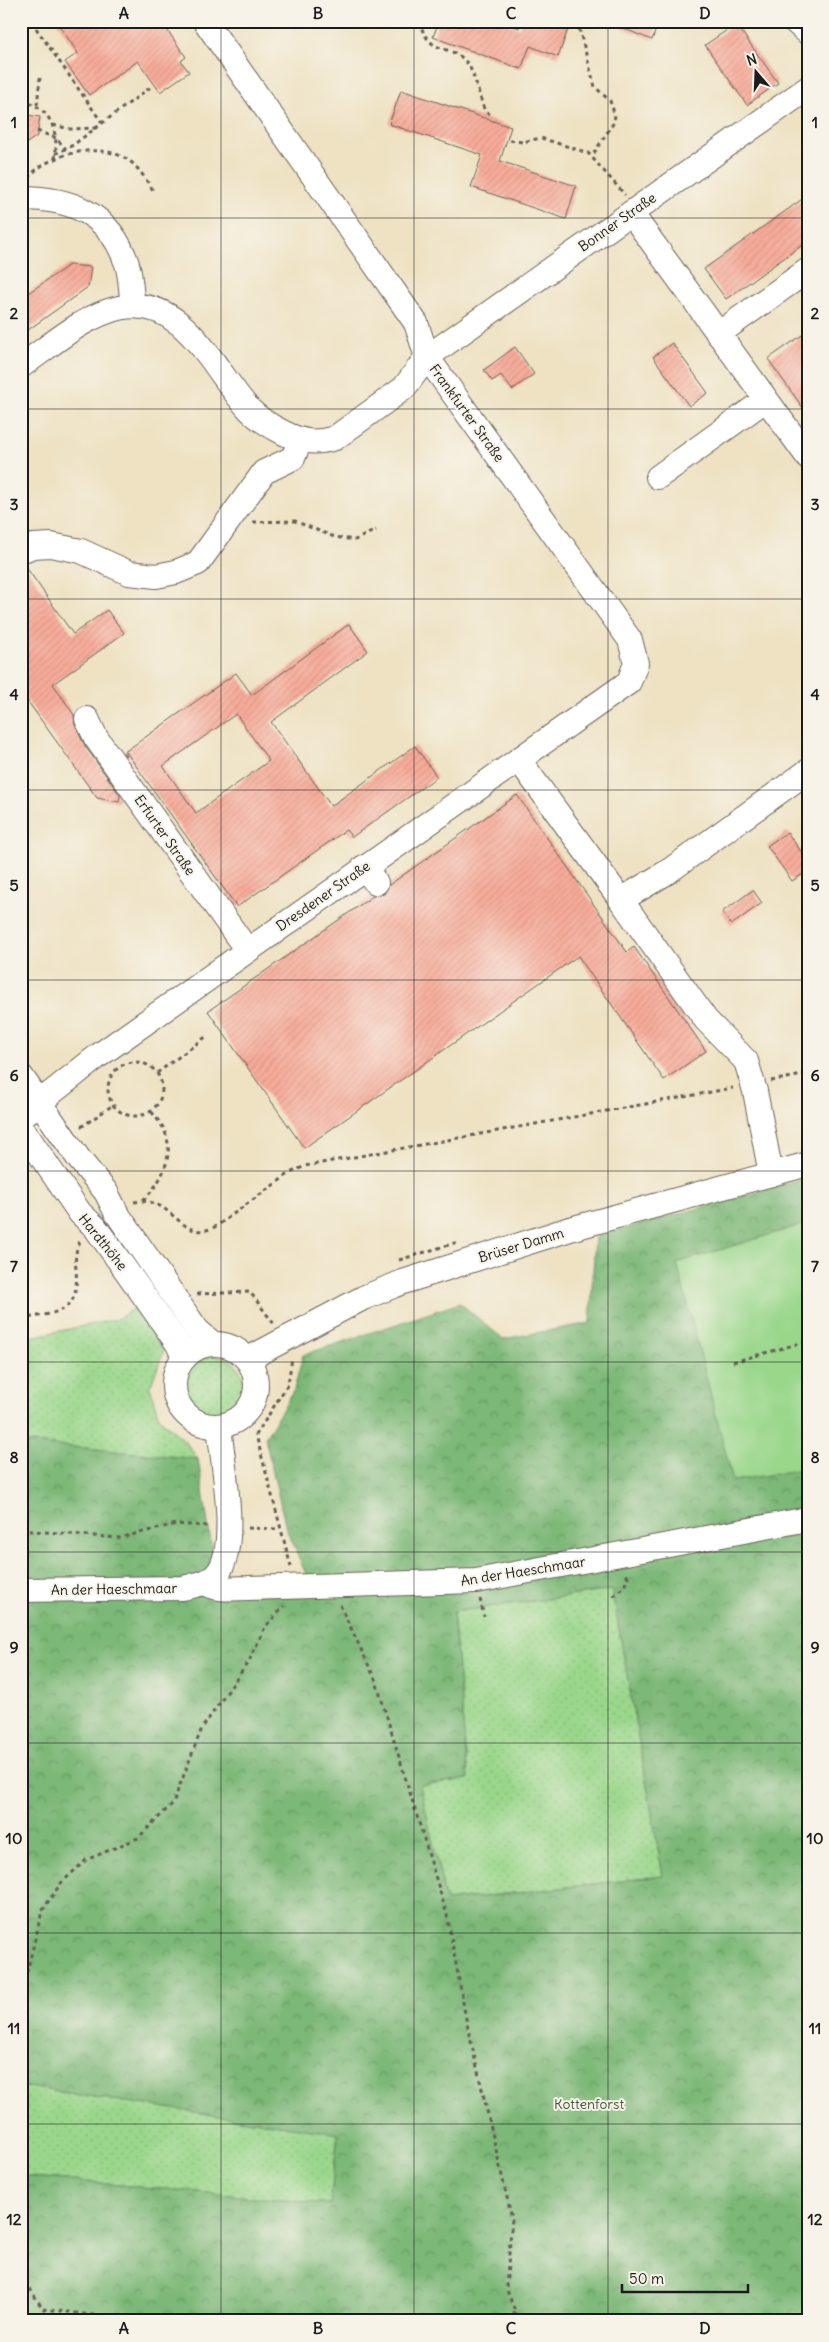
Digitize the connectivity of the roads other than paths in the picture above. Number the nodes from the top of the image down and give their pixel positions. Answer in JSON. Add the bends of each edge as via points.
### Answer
{"nodes":[{"id":1,"x":205,"y":21,"type":"edge"},
{"id":2,"x":794,"y":21,"type":"edge"},
{"id":3,"x":808,"y":33,"type":"edge"},
{"id":4,"x":808,"y":88,"type":"edge"},
{"id":5,"x":24,"y":190,"type":"edge"},
{"id":6,"x":634,"y":211,"type":"junction"},
{"id":7,"x":808,"y":270,"type":"edge"},
{"id":8,"x":133,"y":306,"type":"junction"},
{"id":9,"x":718,"y":334,"type":"junction"},
{"id":10,"x":428,"y":357,"type":"junction"},
{"id":11,"x":21,"y":366,"type":"edge"},
{"id":12,"x":765,"y":400,"type":"junction"},
{"id":13,"x":300,"y":441,"type":"junction"},
{"id":14,"x":807,"y":455,"type":"edge"},
{"id":15,"x":658,"y":477,"type":"dead end"},
{"id":16,"x":21,"y":551,"type":"edge"},
{"id":17,"x":629,"y":682,"type":"joint"},
{"id":18,"x":87,"y":719,"type":"dead end"},
{"id":19,"x":519,"y":760,"type":"junction"},
{"id":20,"x":808,"y":771,"type":"edge"},
{"id":21,"x":621,"y":900,"type":"junction"},
{"id":22,"x":247,"y":950,"type":"junction"},
{"id":23,"x":21,"y":1076,"type":"edge"},
{"id":24,"x":41,"y":1102,"type":"junction"},
{"id":25,"x":21,"y":1117,"type":"edge"},
{"id":26,"x":21,"y":1127,"type":"edge"},
{"id":27,"x":808,"y":1164,"type":"edge"},
{"id":28,"x":771,"y":1174,"type":"junction"},
{"id":29,"x":116,"y":1212,"type":"junction"},
{"id":30,"x":96,"y":1227,"type":"junction"},
{"id":31,"x":174,"y":1298,"type":"junction"},
{"id":32,"x":155,"y":1311,"type":"junction"},
{"id":33,"x":212,"y":1343,"type":"junction"},
{"id":34,"x":184,"y":1358,"type":"junction"},
{"id":35,"x":248,"y":1359,"type":"junction"},
{"id":36,"x":219,"y":1426,"type":"junction"},
{"id":37,"x":808,"y":1518,"type":"edge"},
{"id":38,"x":206,"y":1582,"type":"junction"},
{"id":39,"x":21,"y":1590,"type":"edge"}],
"edges":[{"from":1,"to":10,"type":"street","name":"Frankfurter Straße","via":[[416,323]]},
{"from":2,"to":3,"type":"street"},
{"from":4,"to":6,"type":"street","name":"Bonner Straße"},
{"from":5,"to":8,"type":"street","via":[[42,198],[67,202],[88,211],[102,223],[127,264]]},
{"from":6,"to":9,"type":"street"},
{"from":6,"to":10,"type":"street","name":"Bonner Straße"},
{"from":7,"to":9,"type":"street"},
{"from":8,"to":11,"type":"street","via":[[96,315]]},
{"from":8,"to":13,"type":"street","via":[[165,314],[180,323],[251,411],[270,426]]},
{"from":9,"to":12,"type":"street"},
{"from":10,"to":13,"type":"street","name":"Bonner Straße","via":[[404,388],[335,438]]},
{"from":10,"to":17,"type":"street","name":"Frankfurter Straße","via":[[630,640],[636,663]]},
{"from":12,"to":14,"type":"street"},
{"from":12,"to":15,"type":"street"},
{"from":13,"to":16,"type":"street","via":[[293,458],[264,472],[198,563],[176,572],[156,576],[129,573],[82,551],[52,545],[33,546]]},
{"from":17,"to":19,"type":"street","name":"Dresdener Straße"},
{"from":18,"to":22,"type":"street","name":"Erfurter Straße","via":[[96,738]]},
{"from":19,"to":21,"type":"street"},
{"from":19,"to":22,"type":"street","name":"Dresdener Straße","via":[[370,875]]},
{"from":20,"to":21,"type":"street","via":[[669,871]]},
{"from":21,"to":28,"type":"street","via":[[706,1020],[746,1061],[754,1084]]},
{"from":22,"to":24,"type":"street","name":"Dresdener Straße","via":[[98,1056]]},
{"from":23,"to":24,"type":"street","name":"Hardthöhe"},
{"from":24,"to":25,"type":"street","name":"Dresdener Straße"},
{"from":24,"to":29,"type":"street","name":"Hardthöhe","via":[[79,1159],[106,1192]]},
{"from":26,"to":30,"type":"street","name":"Hardthöhe","via":[[80,1213]]},
{"from":27,"to":28,"type":"street","name":"Brüser Damm"},
{"from":28,"to":35,"type":"street","name":"Brüser Damm","via":[[570,1230],[403,1282],[363,1298]]},
{"from":29,"to":30,"type":"street"},
{"from":29,"to":31,"type":"street","name":"Hardthöhe"},
{"from":30,"to":32,"type":"street","name":"Hardthöhe"},
{"from":31,"to":32,"type":"street"},
{"from":31,"to":33,"type":"street","name":"Hardthöhe","via":[[197,1330]]},
{"from":32,"to":34,"type":"street","name":"Hardthöhe"},
{"from":33,"to":34,"type":"street","via":[[196,1348]]},
{"from":33,"to":35,"type":"street","via":[[226,1344]]},
{"from":34,"to":36,"type":"street","via":[[174,1380],[178,1404],[195,1421]]},
{"from":35,"to":36,"type":"street","via":[[255,1372],[257,1387],[254,1401],[245,1414]]},
{"from":36,"to":38,"type":"street","via":[[229,1528],[225,1560],[216,1575]]},
{"from":37,"to":38,"type":"street","name":"An der Haeschmaar","via":[[476,1582],[218,1587]]},
{"from":38,"to":39,"type":"street","name":"An der Haeschmaar","via":[[183,1588]]}]}
